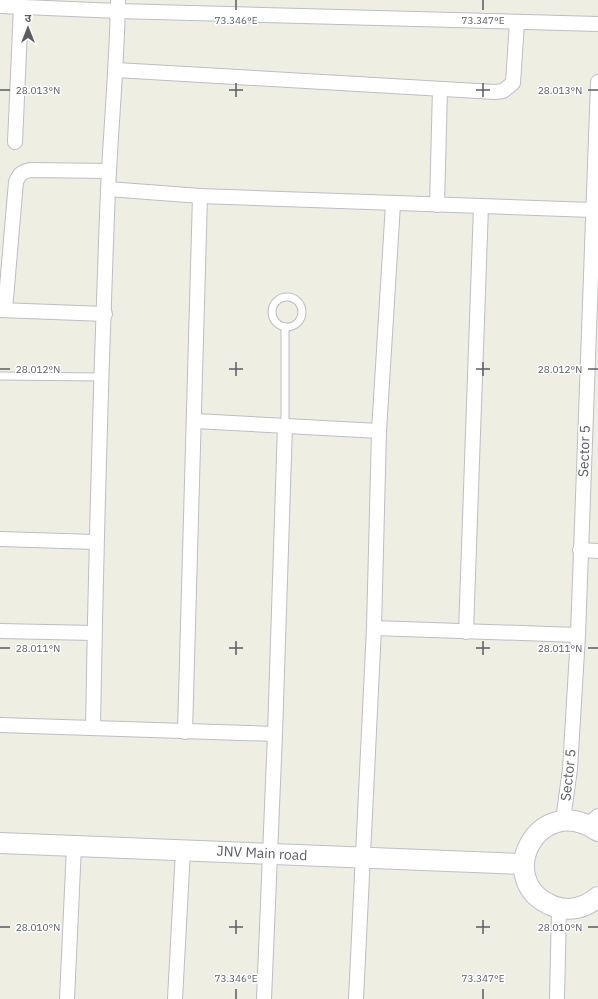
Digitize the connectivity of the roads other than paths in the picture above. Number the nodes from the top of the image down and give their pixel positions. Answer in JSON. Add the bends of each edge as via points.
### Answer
{"nodes":[{"id":1,"x":0,"y":6,"type":"edge"},
{"id":2,"x":118,"y":6,"type":"edge"},
{"id":3,"x":21,"y":7,"type":"junction"},
{"id":4,"x":517,"y":22,"type":"junction"},
{"id":5,"x":598,"y":24,"type":"edge"},
{"id":6,"x":116,"y":70,"type":"junction"},
{"id":7,"x":598,"y":82,"type":"edge"},
{"id":8,"x":440,"y":89,"type":"junction"},
{"id":9,"x":15,"y":142,"type":"dead end"},
{"id":10,"x":109,"y":170,"type":"junction"},
{"id":11,"x":108,"y":189,"type":"junction"},
{"id":12,"x":200,"y":196,"type":"junction"},
{"id":13,"x":393,"y":204,"type":"junction"},
{"id":14,"x":437,"y":204,"type":"junction"},
{"id":15,"x":480,"y":206,"type":"junction"},
{"id":16,"x":592,"y":210,"type":"junction"},
{"id":17,"x":595,"y":236,"type":"edge"},
{"id":18,"x":2,"y":310,"type":"edge"},
{"id":19,"x":105,"y":314,"type":"junction"},
{"id":20,"x":285,"y":327,"type":"junction"},
{"id":21,"x":0,"y":376,"type":"edge"},
{"id":22,"x":102,"y":377,"type":"junction"},
{"id":23,"x":195,"y":421,"type":"junction"},
{"id":24,"x":285,"y":425,"type":"junction"},
{"id":25,"x":379,"y":431,"type":"junction"},
{"id":26,"x":0,"y":539,"type":"edge"},
{"id":27,"x":96,"y":542,"type":"junction"},
{"id":28,"x":580,"y":550,"type":"junction"},
{"id":29,"x":598,"y":551,"type":"edge"},
{"id":30,"x":374,"y":628,"type":"junction"},
{"id":31,"x":0,"y":631,"type":"edge"},
{"id":32,"x":466,"y":632,"type":"junction"},
{"id":33,"x":94,"y":633,"type":"junction"},
{"id":34,"x":578,"y":635,"type":"junction"},
{"id":35,"x":0,"y":725,"type":"edge"},
{"id":36,"x":93,"y":727,"type":"junction"},
{"id":37,"x":185,"y":732,"type":"junction"},
{"id":38,"x":275,"y":734,"type":"junction"},
{"id":39,"x":563,"y":820,"type":"junction"},
{"id":40,"x":595,"y":824,"type":"edge"},
{"id":41,"x":0,"y":843,"type":"edge"},
{"id":42,"x":74,"y":846,"type":"junction"},
{"id":43,"x":183,"y":850,"type":"junction"},
{"id":44,"x":270,"y":854,"type":"junction"},
{"id":45,"x":362,"y":858,"type":"junction"},
{"id":46,"x":523,"y":864,"type":"junction"},
{"id":47,"x":598,"y":897,"type":"edge"},
{"id":48,"x":559,"y":908,"type":"junction"},
{"id":49,"x":67,"y":999,"type":"edge"},
{"id":50,"x":175,"y":999,"type":"edge"},
{"id":51,"x":264,"y":999,"type":"edge"},
{"id":52,"x":356,"y":999,"type":"edge"},
{"id":53,"x":557,"y":999,"type":"edge"}],
"edges":[{"from":1,"to":3,"type":"street"},
{"from":2,"to":3,"type":"street"},
{"from":2,"to":4,"type":"street"},
{"from":2,"to":6,"type":"street"},
{"from":3,"to":9,"type":"street"},
{"from":4,"to":5,"type":"street"},
{"from":4,"to":8,"type":"street","via":[[513,83],[509,88],[495,92]]},
{"from":6,"to":8,"type":"street"},
{"from":6,"to":10,"type":"street"},
{"from":7,"to":16,"type":"street","name":"Sector 5"},
{"from":8,"to":14,"type":"street"},
{"from":10,"to":11,"type":"street"},
{"from":10,"to":18,"type":"street","via":[[30,170],[23,171],[18,176]]},
{"from":11,"to":12,"type":"street"},
{"from":11,"to":19,"type":"street"},
{"from":12,"to":13,"type":"street"},
{"from":12,"to":23,"type":"street"},
{"from":13,"to":14,"type":"street"},
{"from":13,"to":25,"type":"street"},
{"from":14,"to":15,"type":"street"},
{"from":15,"to":16,"type":"street"},
{"from":15,"to":32,"type":"street"},
{"from":16,"to":17,"type":"street","name":"Sector 5"},
{"from":17,"to":28,"type":"street","name":"Sector 5"},
{"from":18,"to":19,"type":"street"},
{"from":19,"to":22,"type":"street"},
{"from":20,"to":20,"type":"lane","via":[[277,323],[272,310],[276,302],[290,298],[298,303],[301,317],[295,324]]},
{"from":20,"to":24,"type":"lane"},
{"from":21,"to":22,"type":"lane"},
{"from":22,"to":27,"type":"street"},
{"from":23,"to":24,"type":"street"},
{"from":23,"to":37,"type":"street"},
{"from":24,"to":25,"type":"street"},
{"from":24,"to":38,"type":"street"},
{"from":25,"to":30,"type":"street"},
{"from":26,"to":27,"type":"street"},
{"from":27,"to":33,"type":"street"},
{"from":28,"to":29,"type":"street"},
{"from":28,"to":34,"type":"street","name":"Sector 5"},
{"from":30,"to":32,"type":"street"},
{"from":30,"to":45,"type":"street"},
{"from":31,"to":33,"type":"street"},
{"from":32,"to":34,"type":"street"},
{"from":33,"to":36,"type":"street"},
{"from":34,"to":39,"type":"street","name":"Sector 5","via":[[570,769]]},
{"from":35,"to":36,"type":"street"},
{"from":36,"to":37,"type":"street"},
{"from":37,"to":38,"type":"street"},
{"from":38,"to":44,"type":"street"},
{"from":39,"to":40,"type":"street"},
{"from":39,"to":46,"type":"street","via":[[539,830],[528,846]]},
{"from":41,"to":42,"type":"street","name":"JNV Main road"},
{"from":42,"to":43,"type":"street","name":"JNV Main road"},
{"from":42,"to":49,"type":"street"},
{"from":43,"to":44,"type":"street","name":"JNV Main road"},
{"from":43,"to":50,"type":"street"},
{"from":44,"to":45,"type":"street","name":"JNV Main road"},
{"from":44,"to":51,"type":"street"},
{"from":45,"to":46,"type":"street","name":"JNV Main road"},
{"from":45,"to":52,"type":"street"},
{"from":46,"to":48,"type":"street","via":[[526,879],[534,893],[545,903]]},
{"from":47,"to":48,"type":"street","via":[[589,904],[575,909]]},
{"from":48,"to":53,"type":"street"}]}
